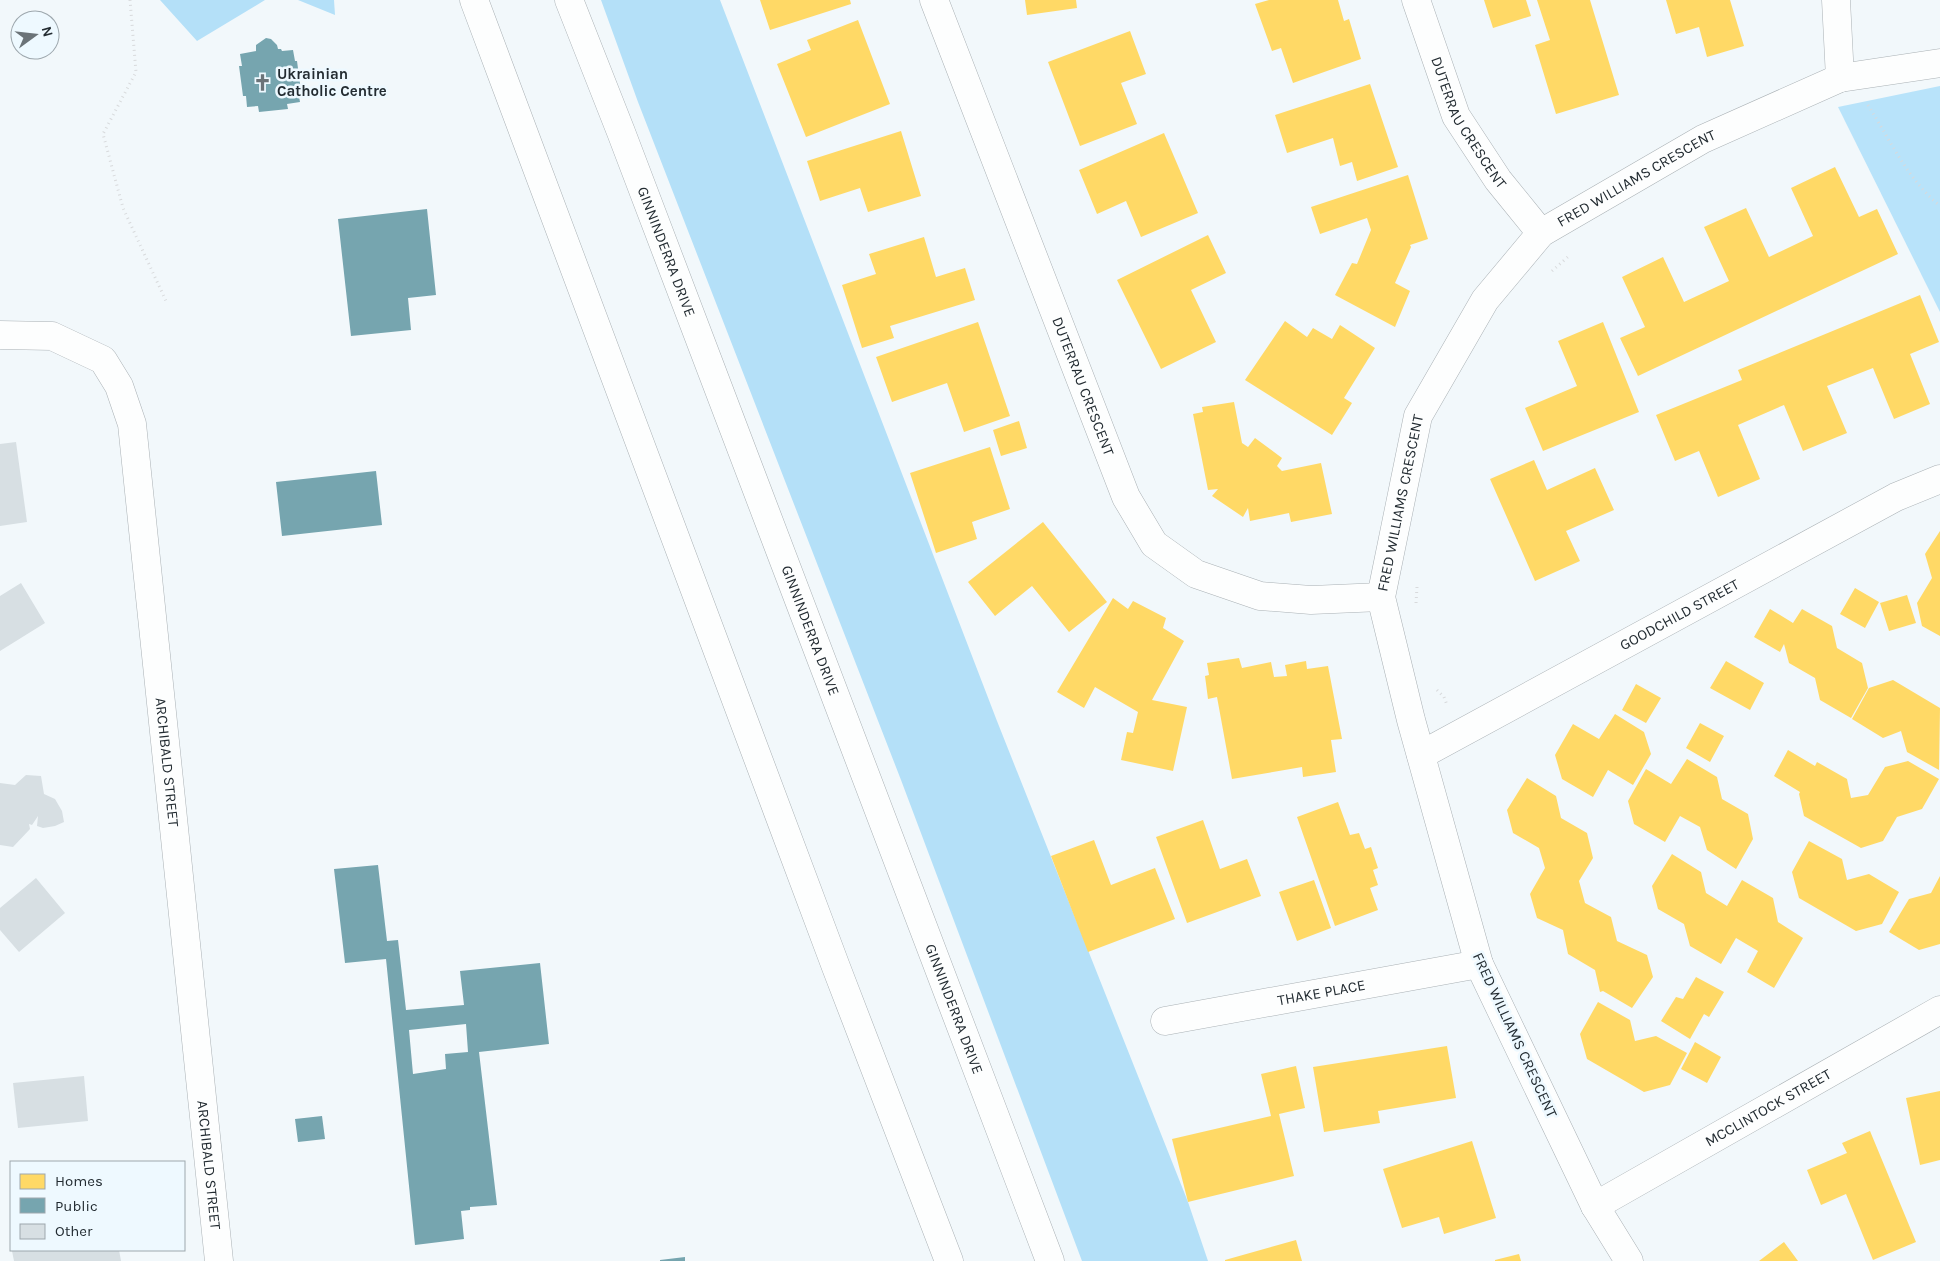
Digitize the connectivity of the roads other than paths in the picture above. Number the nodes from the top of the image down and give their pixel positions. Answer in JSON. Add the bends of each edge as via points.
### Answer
{"nodes":[{"id":1,"x":474,"y":0,"type":"edge"},
{"id":2,"x":569,"y":0,"type":"edge"},
{"id":3,"x":934,"y":0,"type":"edge"},
{"id":4,"x":1416,"y":0,"type":"edge"},
{"id":5,"x":1836,"y":0,"type":"edge"},
{"id":6,"x":1940,"y":63,"type":"edge"},
{"id":7,"x":1840,"y":78,"type":"junction"},
{"id":8,"x":1541,"y":233,"type":"junction"},
{"id":9,"x":8,"y":335,"type":"edge"},
{"id":10,"x":1940,"y":479,"type":"edge"},
{"id":11,"x":1381,"y":597,"type":"junction"},
{"id":12,"x":1422,"y":755,"type":"junction"},
{"id":13,"x":1479,"y":964,"type":"junction"},
{"id":14,"x":1940,"y":1010,"type":"edge"},
{"id":15,"x":1165,"y":1021,"type":"dead end"},
{"id":16,"x":1595,"y":1206,"type":"junction"},
{"id":17,"x":219,"y":1261,"type":"edge"},
{"id":18,"x":949,"y":1261,"type":"edge"},
{"id":19,"x":1050,"y":1261,"type":"edge"},
{"id":20,"x":1629,"y":1261,"type":"edge"}],
"edges":[{"from":1,"to":18,"type":"street","via":[[832,958]]},
{"from":2,"to":19,"type":"street","name":"GINNINDERRA DRIVE"},
{"from":3,"to":11,"type":"street","name":"DUTERRAU CRESCENT","via":[[1126,497],[1154,544],[1196,574],[1260,596],[1311,600]]},
{"from":4,"to":8,"type":"street","name":"DUTERRAU CRESCENT","via":[[1456,116],[1498,180]]},
{"from":5,"to":7,"type":"street"},
{"from":6,"to":7,"type":"street","name":"FRED WILLIAMS CRESCENT"},
{"from":7,"to":8,"type":"street","name":"FRED WILLIAMS CRESCENT","via":[[1703,139]]},
{"from":8,"to":11,"type":"street","name":"FRED WILLIAMS CRESCENT","via":[[1486,300],[1418,416]]},
{"from":9,"to":17,"type":"street","name":"ARCHIBALD STREET","via":[[52,336],[103,360],[119,386],[132,424]]},
{"from":10,"to":12,"type":"street","name":"GOODCHILD STREET","via":[[1896,497]]},
{"from":11,"to":12,"type":"street","name":"FRED WILLIAMS CRESCENT"},
{"from":12,"to":13,"type":"street","name":"FRED WILLIAMS CRESCENT"},
{"from":13,"to":15,"type":"street","name":"THAKE PLACE"},
{"from":13,"to":16,"type":"street","name":"FRED WILLIAMS CRESCENT"},
{"from":14,"to":16,"type":"street","name":"MCCLINTOCK STREET"},
{"from":16,"to":20,"type":"street","name":"FRED WILLIAMS CRESCENT"}]}
